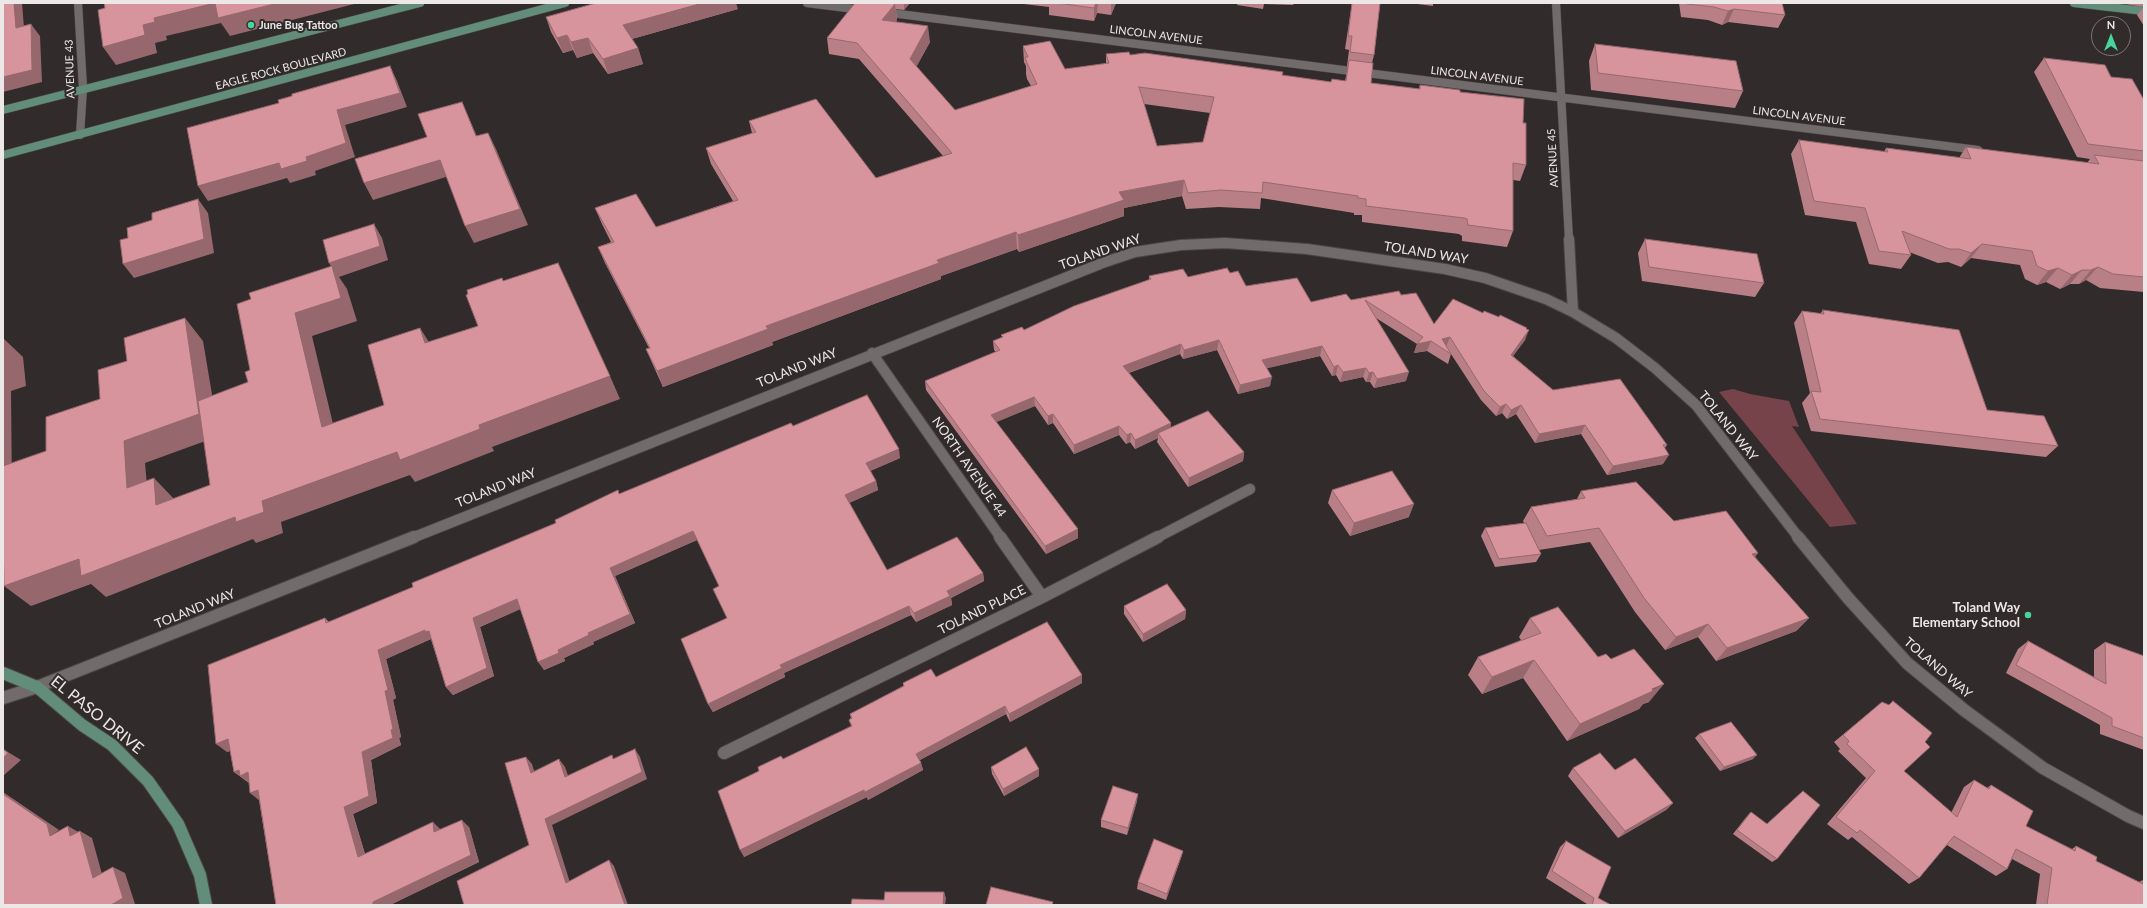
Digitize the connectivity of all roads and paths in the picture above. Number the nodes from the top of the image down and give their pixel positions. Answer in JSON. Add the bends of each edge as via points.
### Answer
{"nodes":[{"id":1,"x":78,"y":3,"type":"edge"},
{"id":2,"x":420,"y":3,"type":"edge"},
{"id":3,"x":565,"y":3,"type":"edge"},
{"id":4,"x":808,"y":3,"type":"edge"},
{"id":5,"x":1556,"y":3,"type":"edge"},
{"id":6,"x":2074,"y":3,"type":"edge"},
{"id":7,"x":2144,"y":11,"type":"edge"},
{"id":8,"x":83,"y":88,"type":"junction"},
{"id":9,"x":1561,"y":97,"type":"junction"},
{"id":10,"x":3,"y":110,"type":"edge"},
{"id":11,"x":80,"y":135,"type":"junction"},
{"id":12,"x":1988,"y":152,"type":"edge"},
{"id":13,"x":3,"y":155,"type":"edge"},
{"id":14,"x":1573,"y":312,"type":"junction"},
{"id":15,"x":872,"y":354,"type":"junction"},
{"id":16,"x":1250,"y":489,"type":"dead end"},
{"id":17,"x":1042,"y":596,"type":"junction"},
{"id":18,"x":3,"y":673,"type":"edge"},
{"id":19,"x":37,"y":687,"type":"junction"},
{"id":20,"x":3,"y":698,"type":"edge"},
{"id":21,"x":724,"y":753,"type":"dead end"},
{"id":22,"x":2144,"y":823,"type":"edge"},
{"id":23,"x":206,"y":905,"type":"edge"}],
"edges":[{"from":1,"to":8,"type":"street","name":"AVENUE 43"},
{"from":2,"to":8,"type":"main road"},
{"from":3,"to":11,"type":"main road","name":"EAGLE ROCK BOULEVARD"},
{"from":4,"to":9,"type":"street","name":"LINCOLN AVENUE"},
{"from":5,"to":9,"type":"street","name":"AVENUE 45"},
{"from":6,"to":7,"type":"main road"},
{"from":8,"to":10,"type":"main road"},
{"from":8,"to":11,"type":"street","name":"AVENUE 43"},
{"from":9,"to":12,"type":"street","name":"LINCOLN AVENUE"},
{"from":9,"to":14,"type":"street","name":"AVENUE 45"},
{"from":11,"to":13,"type":"main road","name":"EAGLE ROCK BOULEVARD"},
{"from":14,"to":15,"type":"street","name":"TOLAND WAY","via":[[1508,285],[1445,269],[1269,245],[1181,245],[1135,252],[1111,260]]},
{"from":14,"to":22,"type":"street","name":"TOLAND WAY","via":[[1616,338],[1655,368],[1696,405],[1848,598],[1907,663],[1964,710],[2043,768]]},
{"from":15,"to":17,"type":"street","name":"NORTH AVENUE 44"},
{"from":15,"to":19,"type":"street","name":"TOLAND WAY"},
{"from":16,"to":17,"type":"street","name":"TOLAND PLACE"},
{"from":17,"to":21,"type":"street","name":"TOLAND PLACE"},
{"from":18,"to":19,"type":"main road","name":"EL PASO DRIVE"},
{"from":19,"to":20,"type":"street","name":"TOLAND WAY"},
{"from":19,"to":23,"type":"main road","name":"EL PASO DRIVE","via":[[82,725],[112,745],[148,781],[178,824],[200,875]]}]}
